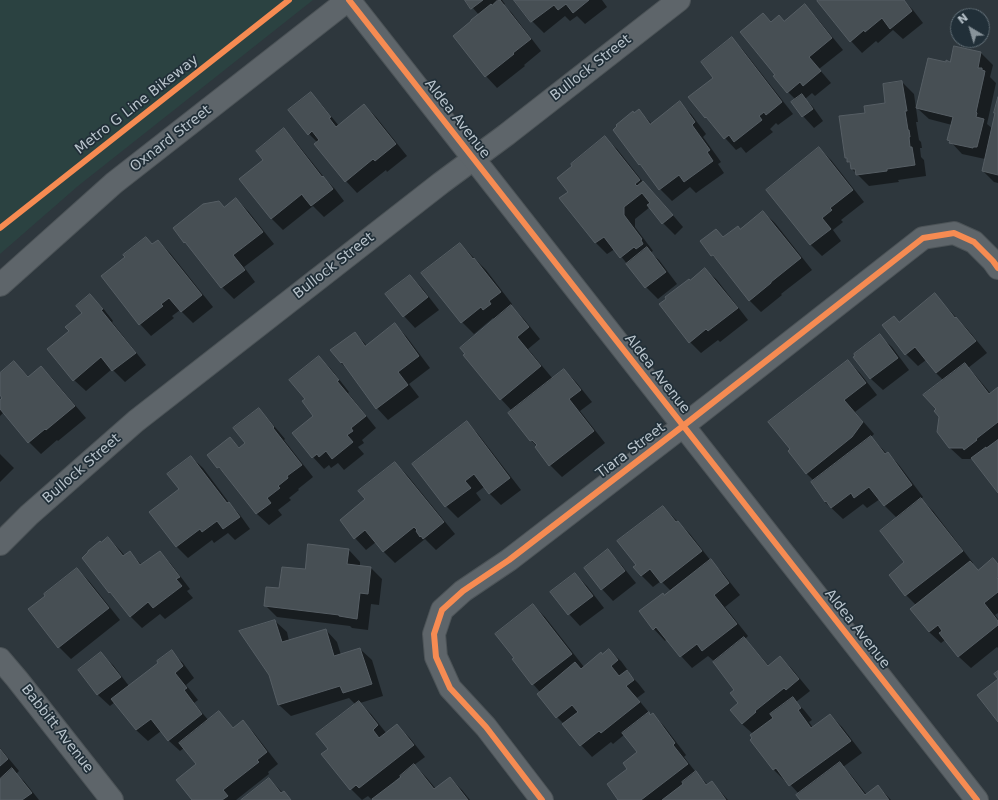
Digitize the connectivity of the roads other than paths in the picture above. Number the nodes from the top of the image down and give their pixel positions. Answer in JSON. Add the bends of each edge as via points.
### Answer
{"nodes":[{"id":1,"x":348,"y":0,"type":"edge"},
{"id":2,"x":679,"y":0,"type":"edge"},
{"id":3,"x":474,"y":159,"type":"junction"},
{"id":4,"x":998,"y":268,"type":"edge"},
{"id":5,"x":0,"y":285,"type":"edge"},
{"id":6,"x":683,"y":426,"type":"junction"},
{"id":7,"x":0,"y":544,"type":"edge"},
{"id":8,"x":0,"y":659,"type":"edge"},
{"id":9,"x":112,"y":800,"type":"edge"},
{"id":10,"x":542,"y":800,"type":"edge"},
{"id":11,"x":976,"y":800,"type":"edge"}],
"edges":[{"from":1,"to":3,"type":"street","name":"Aldea Avenue"},
{"from":1,"to":5,"type":"street","name":"Oxnard Street","via":[[114,183]]},
{"from":2,"to":3,"type":"street","name":"Bullock Street"},
{"from":3,"to":6,"type":"street","name":"Aldea Avenue"},
{"from":3,"to":7,"type":"street","name":"Bullock Street","via":[[136,421],[29,515]]},
{"from":4,"to":6,"type":"street","name":"Tiara Street","via":[[974,242],[954,233],[924,238]]},
{"from":6,"to":10,"type":"street","name":"Tiara Street","via":[[509,560],[463,591],[442,610],[434,634],[436,657],[450,688],[486,727]]},
{"from":6,"to":11,"type":"street","name":"Aldea Avenue"},
{"from":8,"to":9,"type":"street","name":"Babbitt Avenue"}]}
